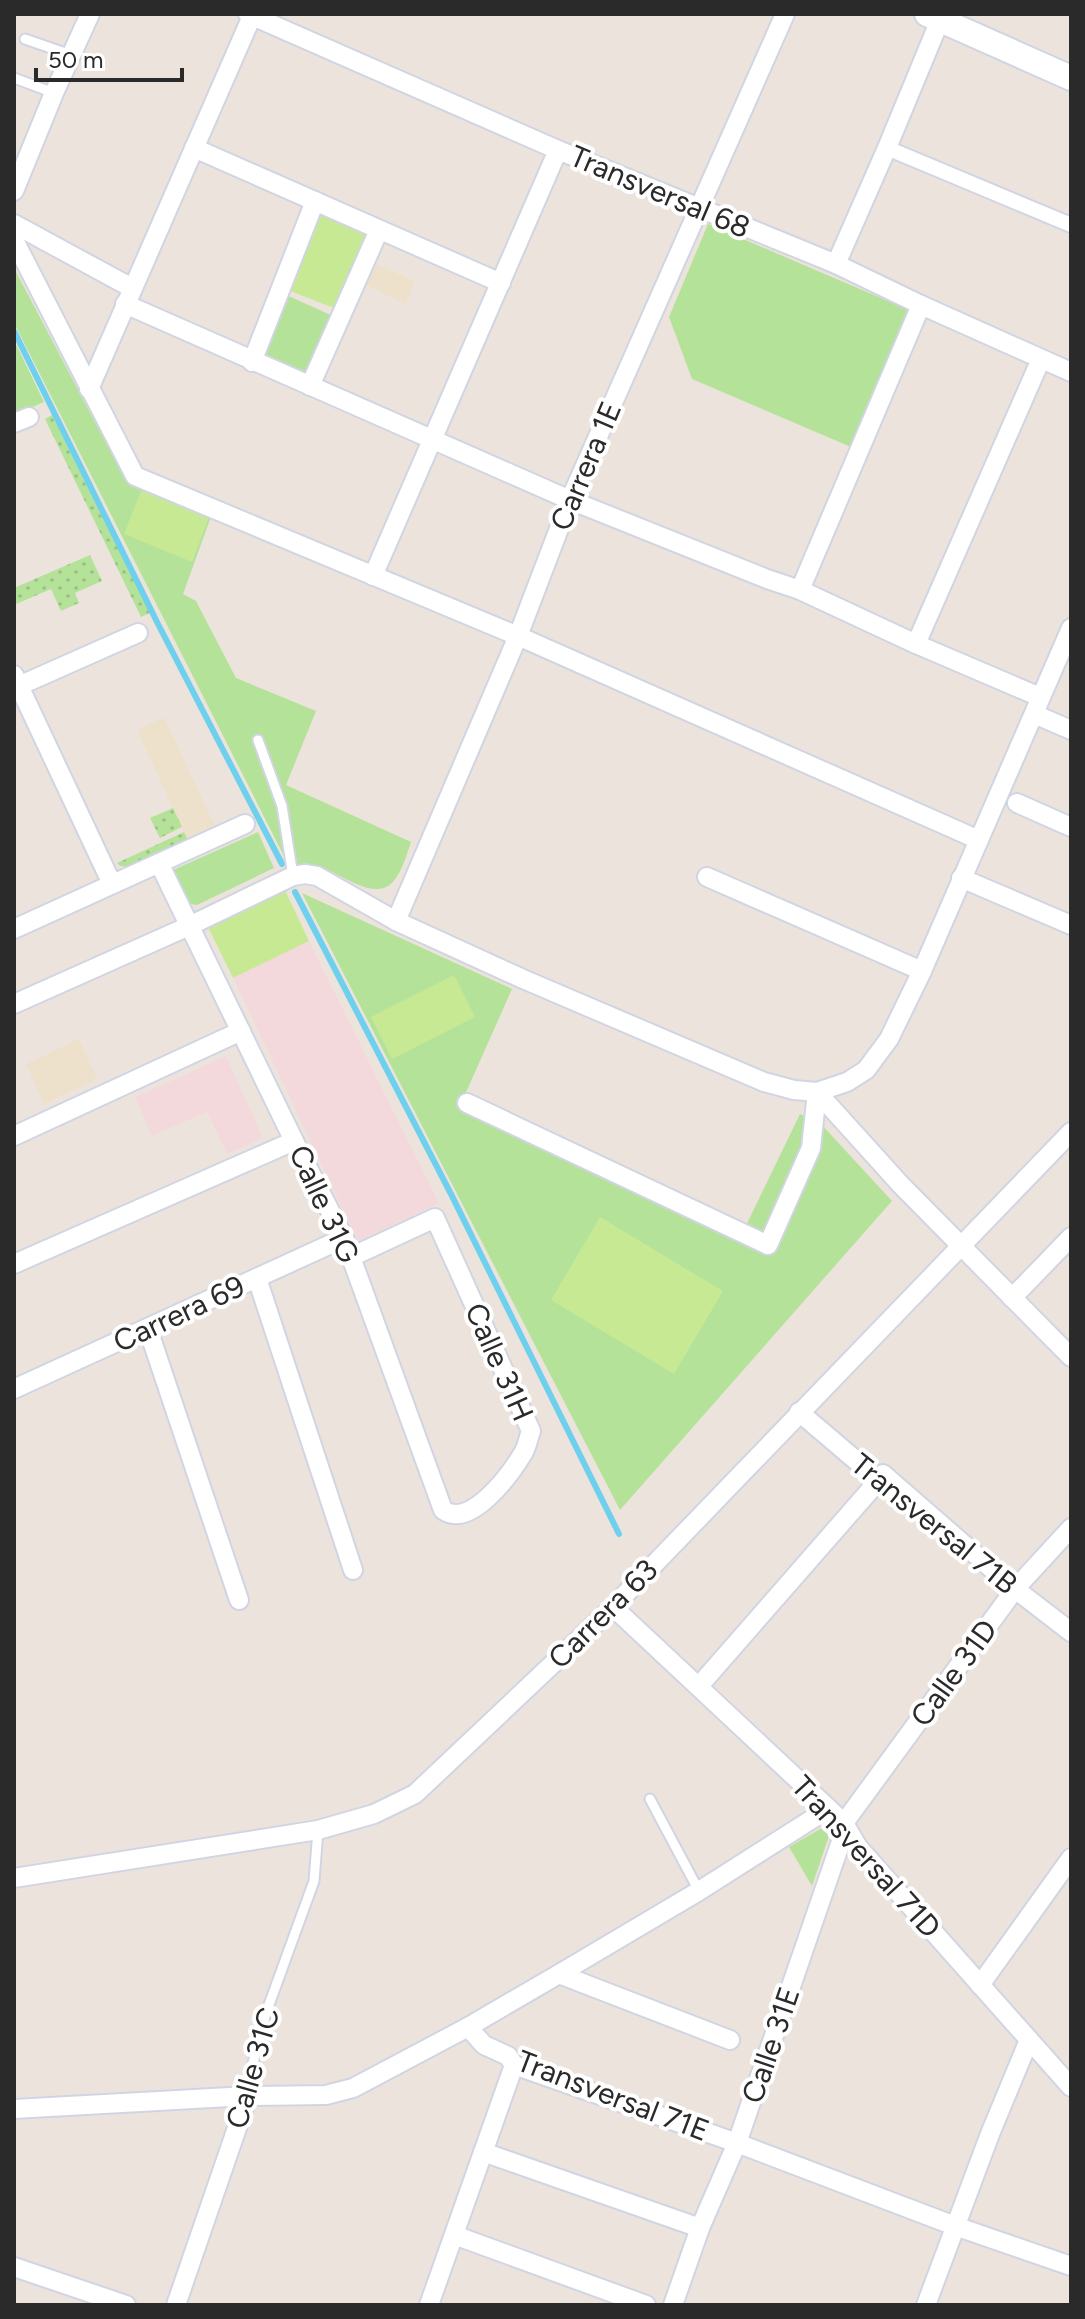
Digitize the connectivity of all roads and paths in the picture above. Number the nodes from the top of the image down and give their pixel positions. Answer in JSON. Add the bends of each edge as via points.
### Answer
{"nodes":[{"id":1,"x":90,"y":14,"type":"edge"},
{"id":2,"x":785,"y":14,"type":"edge"},
{"id":3,"x":250,"y":15,"type":"edge"},
{"id":4,"x":933,"y":17,"type":"edge"},
{"id":5,"x":283,"y":21,"type":"edge"},
{"id":6,"x":25,"y":39,"type":"dead end"},
{"id":7,"x":71,"y":55,"type":"junction"},
{"id":8,"x":14,"y":78,"type":"edge"},
{"id":9,"x":1071,"y":78,"type":"edge"},
{"id":10,"x":54,"y":93,"type":"junction"},
{"id":11,"x":194,"y":148,"type":"junction"},
{"id":12,"x":887,"y":148,"type":"junction"},
{"id":13,"x":558,"y":150,"type":"junction"},
{"id":14,"x":14,"y":191,"type":"edge"},
{"id":15,"x":315,"y":201,"type":"junction"},
{"id":16,"x":698,"y":208,"type":"junction"},
{"id":17,"x":14,"y":224,"type":"edge"},
{"id":18,"x":1071,"y":225,"type":"edge"},
{"id":19,"x":379,"y":230,"type":"junction"},
{"id":20,"x":14,"y":240,"type":"edge"},
{"id":21,"x":836,"y":264,"type":"junction"},
{"id":22,"x":501,"y":283,"type":"junction"},
{"id":23,"x":129,"y":296,"type":"junction"},
{"id":24,"x":921,"y":305,"type":"junction"},
{"id":25,"x":1041,"y":359,"type":"junction"},
{"id":26,"x":252,"y":362,"type":"junction"},
{"id":27,"x":1071,"y":372,"type":"edge"},
{"id":28,"x":310,"y":386,"type":"junction"},
{"id":29,"x":89,"y":389,"type":"junction"},
{"id":30,"x":432,"y":438,"type":"junction"},
{"id":31,"x":570,"y":500,"type":"junction"},
{"id":32,"x":373,"y":576,"type":"junction"},
{"id":33,"x":800,"y":590,"type":"junction"},
{"id":34,"x":138,"y":633,"type":"dead end"},
{"id":35,"x":518,"y":636,"type":"junction"},
{"id":36,"x":1069,"y":640,"type":"edge"},
{"id":37,"x":916,"y":644,"type":"junction"},
{"id":38,"x":16,"y":683,"type":"edge"},
{"id":39,"x":1037,"y":706,"type":"junction"},
{"id":40,"x":1071,"y":730,"type":"edge"},
{"id":41,"x":258,"y":740,"type":"dead end"},
{"id":42,"x":1017,"y":803,"type":"dead end"},
{"id":43,"x":245,"y":824,"type":"dead end"},
{"id":44,"x":1071,"y":827,"type":"edge"},
{"id":45,"x":979,"y":840,"type":"junction"},
{"id":46,"x":159,"y":863,"type":"junction"},
{"id":47,"x":293,"y":876,"type":"junction"},
{"id":48,"x":707,"y":877,"type":"dead end"},
{"id":49,"x":961,"y":878,"type":"junction"},
{"id":50,"x":112,"y":884,"type":"junction"},
{"id":51,"x":396,"y":921,"type":"junction"},
{"id":52,"x":1071,"y":925,"type":"edge"},
{"id":53,"x":189,"y":926,"type":"junction"},
{"id":54,"x":14,"y":929,"type":"edge"},
{"id":55,"x":922,"y":971,"type":"junction"},
{"id":56,"x":14,"y":1004,"type":"edge"},
{"id":57,"x":241,"y":1031,"type":"junction"},
{"id":58,"x":817,"y":1092,"type":"junction"},
{"id":59,"x":467,"y":1103,"type":"dead end"},
{"id":60,"x":1071,"y":1132,"type":"edge"},
{"id":61,"x":14,"y":1136,"type":"edge"},
{"id":62,"x":294,"y":1141,"type":"junction"},
{"id":63,"x":1071,"y":1237,"type":"edge"},
{"id":64,"x":344,"y":1238,"type":"junction"},
{"id":65,"x":961,"y":1247,"type":"junction"},
{"id":66,"x":351,"y":1257,"type":"junction"},
{"id":67,"x":14,"y":1264,"type":"edge"},
{"id":68,"x":257,"y":1278,"type":"junction"},
{"id":69,"x":1012,"y":1298,"type":"junction"},
{"id":70,"x":148,"y":1329,"type":"junction"},
{"id":71,"x":1071,"y":1357,"type":"edge"},
{"id":72,"x":14,"y":1389,"type":"edge"},
{"id":73,"x":799,"y":1412,"type":"junction"},
{"id":74,"x":879,"y":1480,"type":"junction"},
{"id":75,"x":487,"y":1498,"type":"joint"},
{"id":76,"x":1071,"y":1528,"type":"edge"},
{"id":77,"x":353,"y":1570,"type":"dead end"},
{"id":78,"x":1015,"y":1589,"type":"junction"},
{"id":79,"x":239,"y":1600,"type":"dead end"},
{"id":80,"x":613,"y":1607,"type":"junction"},
{"id":81,"x":1071,"y":1632,"type":"edge"},
{"id":82,"x":699,"y":1686,"type":"junction"},
{"id":83,"x":650,"y":1799,"type":"dead end"},
{"id":84,"x":828,"y":1809,"type":"junction"},
{"id":85,"x":845,"y":1825,"type":"junction"},
{"id":86,"x":318,"y":1830,"type":"junction"},
{"id":87,"x":1071,"y":1858,"type":"edge"},
{"id":88,"x":14,"y":1878,"type":"edge"},
{"id":89,"x":699,"y":1891,"type":"junction"},
{"id":90,"x":559,"y":1974,"type":"junction"},
{"id":91,"x":980,"y":1985,"type":"junction"},
{"id":92,"x":468,"y":2027,"type":"junction"},
{"id":93,"x":730,"y":2040,"type":"dead end"},
{"id":94,"x":1029,"y":2040,"type":"junction"},
{"id":95,"x":514,"y":2065,"type":"junction"},
{"id":96,"x":1071,"y":2087,"type":"edge"},
{"id":97,"x":248,"y":2096,"type":"junction"},
{"id":98,"x":14,"y":2109,"type":"edge"},
{"id":99,"x":737,"y":2143,"type":"junction"},
{"id":100,"x":483,"y":2152,"type":"junction"},
{"id":101,"x":955,"y":2226,"type":"junction"},
{"id":102,"x":700,"y":2228,"type":"junction"},
{"id":103,"x":454,"y":2235,"type":"junction"},
{"id":104,"x":1071,"y":2266,"type":"edge"},
{"id":105,"x":14,"y":2267,"type":"edge"},
{"id":106,"x":126,"y":2305,"type":"edge"},
{"id":107,"x":176,"y":2305,"type":"edge"},
{"id":108,"x":429,"y":2305,"type":"edge"},
{"id":109,"x":646,"y":2305,"type":"edge"},
{"id":110,"x":673,"y":2305,"type":"edge"},
{"id":111,"x":926,"y":2305,"type":"edge"}],
"edges":[{"from":1,"to":7,"type":"street"},
{"from":2,"to":16,"type":"street","name":"Carrera 1E"},
{"from":3,"to":5,"type":"street","name":"Transversal 68"},
{"from":3,"to":11,"type":"street"},
{"from":4,"to":9,"type":"street"},
{"from":4,"to":12,"type":"street"},
{"from":5,"to":13,"type":"street","name":"Transversal 68"},
{"from":6,"to":7,"type":"lane"},
{"from":7,"to":10,"type":"street"},
{"from":8,"to":10,"type":"lane"},
{"from":10,"to":14,"type":"street"},
{"from":11,"to":15,"type":"street"},
{"from":11,"to":23,"type":"street"},
{"from":12,"to":18,"type":"street"},
{"from":12,"to":21,"type":"street"},
{"from":13,"to":16,"type":"street","name":"Transversal 68"},
{"from":13,"to":22,"type":"street"},
{"from":15,"to":19,"type":"street"},
{"from":15,"to":26,"type":"street"},
{"from":16,"to":21,"type":"street","name":"Transversal 68"},
{"from":16,"to":31,"type":"street","name":"Carrera 1E"},
{"from":17,"to":23,"type":"street"},
{"from":19,"to":22,"type":"street"},
{"from":19,"to":28,"type":"street"},
{"from":20,"to":29,"type":"street"},
{"from":21,"to":24,"type":"street","name":"Transversal 68"},
{"from":22,"to":30,"type":"street"},
{"from":23,"to":26,"type":"street"},
{"from":23,"to":29,"type":"street"},
{"from":24,"to":25,"type":"street","name":"Transversal 68"},
{"from":24,"to":33,"type":"street"},
{"from":25,"to":27,"type":"street","name":"Transversal 68"},
{"from":25,"to":37,"type":"street"},
{"from":26,"to":28,"type":"street"},
{"from":28,"to":30,"type":"street"},
{"from":29,"to":32,"type":"street","via":[[135,476]]},
{"from":30,"to":31,"type":"street"},
{"from":30,"to":32,"type":"street"},
{"from":31,"to":33,"type":"street"},
{"from":31,"to":35,"type":"street","name":"Carrera 1E"},
{"from":32,"to":35,"type":"street"},
{"from":33,"to":37,"type":"street"},
{"from":34,"to":38,"type":"street"},
{"from":35,"to":45,"type":"street"},
{"from":35,"to":51,"type":"street","name":"Carrera 1E"},
{"from":36,"to":39,"type":"street"},
{"from":37,"to":39,"type":"street"},
{"from":38,"to":50,"type":"street"},
{"from":39,"to":40,"type":"street"},
{"from":39,"to":45,"type":"street"},
{"from":41,"to":47,"type":"lane","via":[[282,806]]},
{"from":42,"to":44,"type":"street"},
{"from":43,"to":46,"type":"street"},
{"from":45,"to":49,"type":"street"},
{"from":46,"to":50,"type":"street"},
{"from":46,"to":53,"type":"street","name":"Calle 31G"},
{"from":47,"to":51,"type":"street","via":[[317,876]]},
{"from":47,"to":53,"type":"street"},
{"from":48,"to":55,"type":"street"},
{"from":49,"to":52,"type":"street"},
{"from":49,"to":55,"type":"street"},
{"from":50,"to":54,"type":"street"},
{"from":51,"to":58,"type":"street","via":[[764,1082]]},
{"from":53,"to":56,"type":"street"},
{"from":53,"to":57,"type":"street","name":"Calle 31G"},
{"from":55,"to":58,"type":"street","via":[[889,1039],[866,1070]]},
{"from":57,"to":61,"type":"street"},
{"from":57,"to":62,"type":"street","name":"Calle 31G"},
{"from":58,"to":59,"type":"street","via":[[811,1148],[768,1245]]},
{"from":58,"to":65,"type":"street"},
{"from":60,"to":65,"type":"street","name":"Carrera 63"},
{"from":62,"to":64,"type":"street","name":"Calle 31G"},
{"from":62,"to":67,"type":"street"},
{"from":63,"to":69,"type":"street"},
{"from":64,"to":66,"type":"street","name":"Calle 31G"},
{"from":64,"to":68,"type":"street","name":"Carrera 69"},
{"from":65,"to":69,"type":"street"},
{"from":65,"to":73,"type":"street","name":"Carrera 63"},
{"from":66,"to":75,"type":"street","name":"Calle 31G","via":[[443,1510],[458,1516]]},
{"from":66,"to":75,"type":"street","name":"Calle 31H","via":[[435,1218],[531,1431],[524,1452]]},
{"from":68,"to":70,"type":"street","name":"Carrera 69"},
{"from":68,"to":77,"type":"street"},
{"from":69,"to":71,"type":"street"},
{"from":70,"to":72,"type":"street","name":"Carrera 69"},
{"from":70,"to":79,"type":"street"},
{"from":73,"to":74,"type":"street","name":"Transversal 71B"},
{"from":73,"to":80,"type":"street","name":"Carrera 63"},
{"from":74,"to":78,"type":"street","name":"Transversal 71B","via":[[883,1474]]},
{"from":74,"to":82,"type":"street"},
{"from":76,"to":78,"type":"street","name":"Calle 31D"},
{"from":78,"to":81,"type":"street","name":"Transversal 71B"},
{"from":78,"to":85,"type":"street","name":"Calle 31D"},
{"from":80,"to":82,"type":"street","name":"Transversal 71D"},
{"from":80,"to":86,"type":"street","name":"Carrera 63","via":[[415,1794],[374,1814]]},
{"from":82,"to":84,"type":"street","name":"Transversal 71D"},
{"from":83,"to":89,"type":"lane"},
{"from":84,"to":85,"type":"street","name":"Transversal 71D"},
{"from":84,"to":89,"type":"street"},
{"from":85,"to":91,"type":"street","name":"Transversal 71D","via":[[858,1847]]},
{"from":85,"to":99,"type":"street","name":"Calle 31E"},
{"from":86,"to":88,"type":"street","name":"Carrera 63"},
{"from":86,"to":97,"type":"lane","name":"Calle 31C","via":[[314,1881],[266,2013]]},
{"from":87,"to":91,"type":"street"},
{"from":89,"to":90,"type":"street"},
{"from":90,"to":92,"type":"street"},
{"from":90,"to":93,"type":"street"},
{"from":91,"to":94,"type":"street","name":"Transversal 71D"},
{"from":92,"to":95,"type":"street","name":"Transversal 71E"},
{"from":92,"to":97,"type":"street","via":[[353,2088],[326,2095]]},
{"from":94,"to":96,"type":"street","name":"Transversal 71D"},
{"from":94,"to":101,"type":"street"},
{"from":95,"to":99,"type":"street","name":"Transversal 71E"},
{"from":95,"to":100,"type":"street"},
{"from":97,"to":98,"type":"street"},
{"from":97,"to":107,"type":"street","name":"Calle 31C"},
{"from":99,"to":101,"type":"street","name":"Transversal 71E"},
{"from":99,"to":102,"type":"street","name":"Calle 31E"},
{"from":100,"to":102,"type":"street"},
{"from":100,"to":103,"type":"street"},
{"from":101,"to":104,"type":"street","name":"Transversal 71E"},
{"from":101,"to":111,"type":"street"},
{"from":102,"to":110,"type":"street","name":"Calle 31E"},
{"from":103,"to":108,"type":"street"},
{"from":103,"to":109,"type":"street"},
{"from":105,"to":106,"type":"street"}]}
